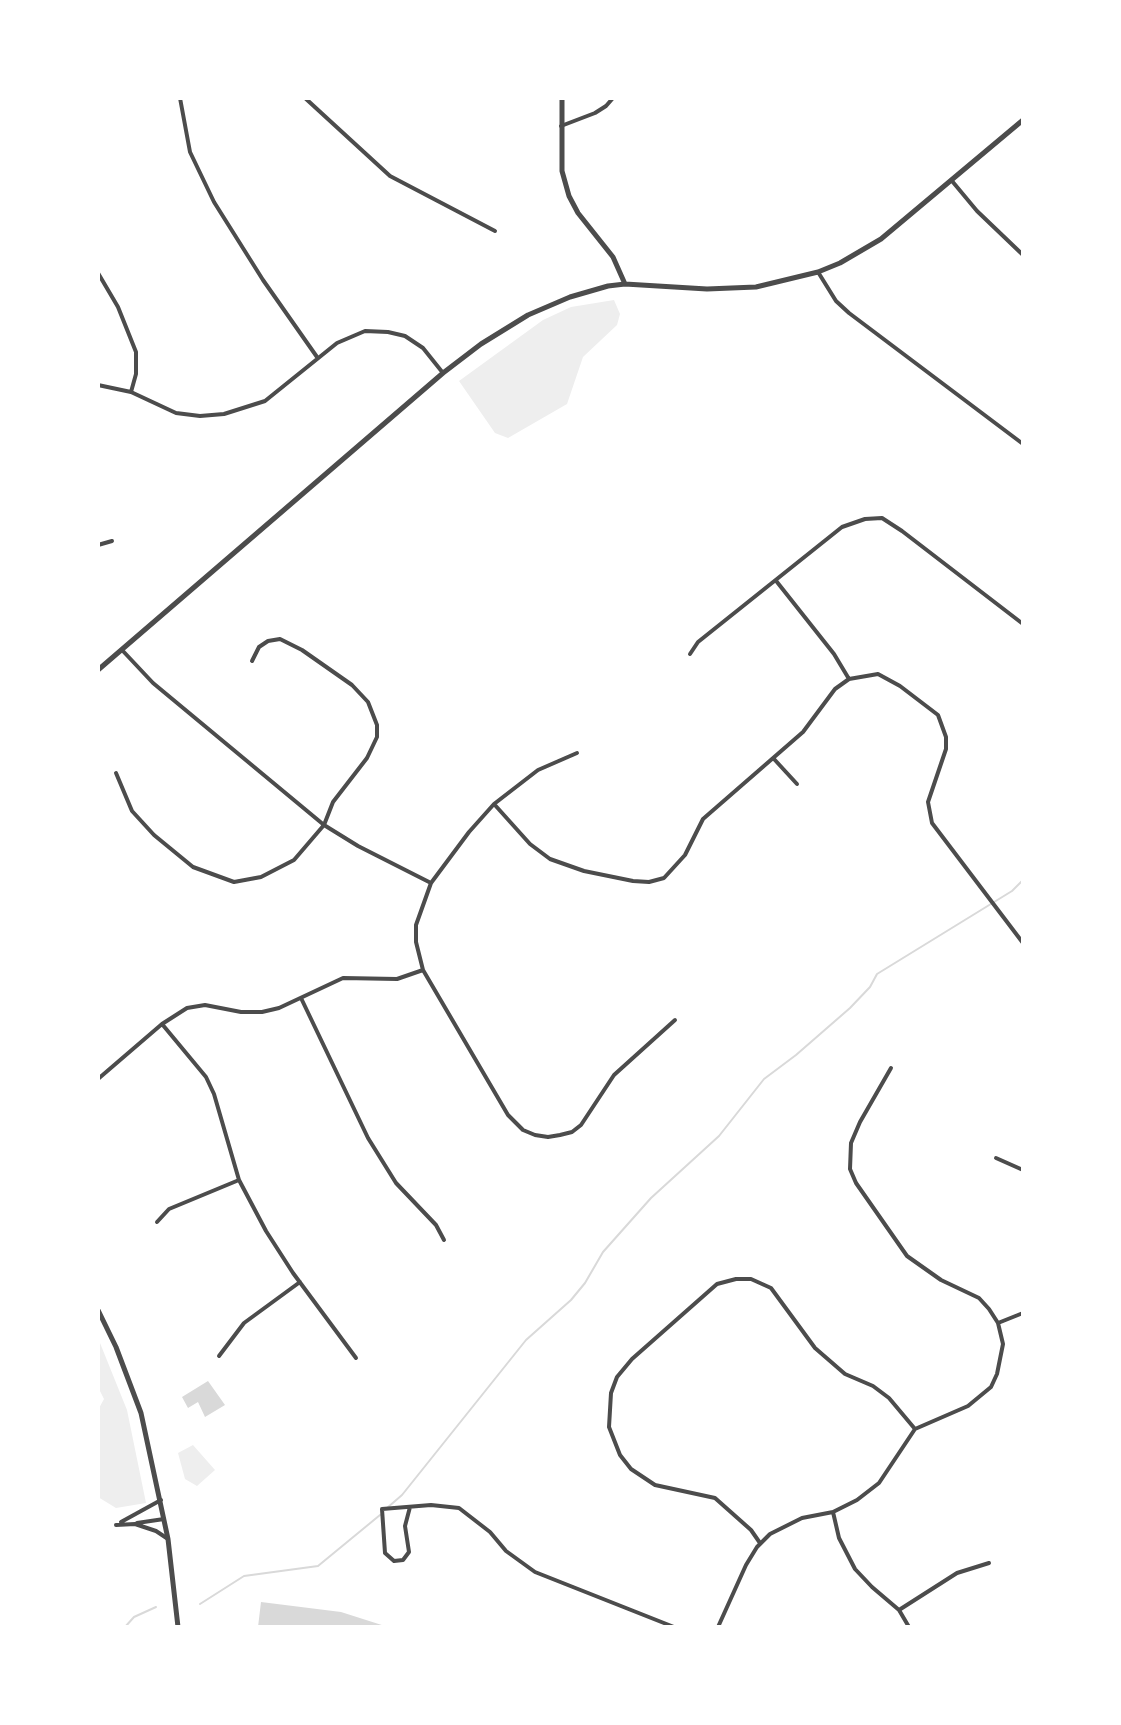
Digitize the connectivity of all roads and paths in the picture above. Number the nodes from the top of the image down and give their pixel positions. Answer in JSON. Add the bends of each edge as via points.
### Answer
{"nodes":[{"id":1,"x":180,"y":98,"type":"edge"},
{"id":2,"x":305,"y":98,"type":"edge"},
{"id":3,"x":562,"y":98,"type":"edge"},
{"id":4,"x":613,"y":98,"type":"edge"},
{"id":5,"x":1023,"y":120,"type":"edge"},
{"id":6,"x":561,"y":126,"type":"junction"},
{"id":7,"x":952,"y":181,"type":"junction"},
{"id":8,"x":495,"y":231,"type":"dead end"},
{"id":9,"x":1023,"y":255,"type":"edge"},
{"id":10,"x":818,"y":272,"type":"junction"},
{"id":11,"x":98,"y":273,"type":"edge"},
{"id":12,"x":625,"y":284,"type":"junction"},
{"id":13,"x":317,"y":357,"type":"junction"},
{"id":14,"x":443,"y":373,"type":"junction"},
{"id":15,"x":98,"y":385,"type":"edge"},
{"id":16,"x":131,"y":392,"type":"junction"},
{"id":17,"x":1023,"y":444,"type":"edge"},
{"id":18,"x":112,"y":541,"type":"dead end"},
{"id":19,"x":98,"y":545,"type":"edge"},
{"id":20,"x":776,"y":581,"type":"junction"},
{"id":21,"x":1023,"y":624,"type":"edge"},
{"id":22,"x":122,"y":650,"type":"junction"},
{"id":23,"x":690,"y":654,"type":"dead end"},
{"id":24,"x":252,"y":661,"type":"dead end"},
{"id":25,"x":98,"y":670,"type":"edge"},
{"id":26,"x":849,"y":679,"type":"junction"},
{"id":27,"x":577,"y":753,"type":"dead end"},
{"id":28,"x":774,"y":759,"type":"junction"},
{"id":29,"x":116,"y":773,"type":"dead end"},
{"id":30,"x":797,"y":784,"type":"dead end"},
{"id":31,"x":494,"y":804,"type":"junction"},
{"id":32,"x":324,"y":825,"type":"junction"},
{"id":33,"x":431,"y":883,"type":"junction"},
{"id":34,"x":1023,"y":943,"type":"edge"},
{"id":35,"x":423,"y":970,"type":"junction"},
{"id":36,"x":301,"y":998,"type":"junction"},
{"id":37,"x":675,"y":1020,"type":"dead end"},
{"id":38,"x":162,"y":1024,"type":"junction"},
{"id":39,"x":891,"y":1068,"type":"dead end"},
{"id":40,"x":98,"y":1079,"type":"edge"},
{"id":41,"x":996,"y":1158,"type":"dead end"},
{"id":42,"x":1023,"y":1170,"type":"edge"},
{"id":43,"x":239,"y":1180,"type":"junction"},
{"id":44,"x":157,"y":1222,"type":"dead end"},
{"id":45,"x":444,"y":1240,"type":"dead end"},
{"id":46,"x":300,"y":1282,"type":"junction"},
{"id":47,"x":98,"y":1310,"type":"edge"},
{"id":48,"x":1023,"y":1313,"type":"edge"},
{"id":49,"x":998,"y":1323,"type":"junction"},
{"id":50,"x":219,"y":1356,"type":"dead end"},
{"id":51,"x":356,"y":1358,"type":"dead end"},
{"id":52,"x":915,"y":1429,"type":"junction"},
{"id":53,"x":161,"y":1500,"type":"junction"},
{"id":54,"x":410,"y":1507,"type":"junction"},
{"id":55,"x":833,"y":1512,"type":"junction"},
{"id":56,"x":164,"y":1519,"type":"junction"},
{"id":57,"x":135,"y":1524,"type":"junction"},
{"id":58,"x":168,"y":1539,"type":"junction"},
{"id":59,"x":760,"y":1543,"type":"junction"},
{"id":60,"x":989,"y":1563,"type":"dead end"},
{"id":61,"x":899,"y":1610,"type":"junction"},
{"id":62,"x":178,"y":1627,"type":"edge"},
{"id":63,"x":674,"y":1627,"type":"edge"},
{"id":64,"x":718,"y":1627,"type":"edge"},
{"id":65,"x":909,"y":1627,"type":"edge"}],
"edges":[{"from":1,"to":13,"type":"street","via":[[190,152],[214,202]]},
{"from":2,"to":8,"type":"street","via":[[390,176]]},
{"from":3,"to":6,"type":"street"},
{"from":4,"to":6,"type":"street","via":[[595,113]]},
{"from":5,"to":7,"type":"street"},
{"from":6,"to":12,"type":"street","via":[[562,171],[569,196],[613,257]]},
{"from":7,"to":9,"type":"street"},
{"from":7,"to":10,"type":"street","via":[[881,239]]},
{"from":10,"to":12,"type":"street","via":[[743,287]]},
{"from":10,"to":17,"type":"street","via":[[849,313]]},
{"from":11,"to":16,"type":"street","via":[[136,352]]},
{"from":12,"to":14,"type":"street","via":[[570,297],[528,315]]},
{"from":13,"to":14,"type":"street","via":[[365,331],[388,332],[423,348]]},
{"from":13,"to":16,"type":"street","via":[[265,401],[224,414],[176,413]]},
{"from":14,"to":22,"type":"street"},
{"from":15,"to":16,"type":"street"},
{"from":18,"to":19,"type":"street"},
{"from":20,"to":21,"type":"street","via":[[842,527],[882,518]]},
{"from":20,"to":23,"type":"street"},
{"from":20,"to":26,"type":"street"},
{"from":22,"to":25,"type":"street"},
{"from":22,"to":32,"type":"street","via":[[153,683]]},
{"from":24,"to":32,"type":"street","via":[[259,647],[280,639],[333,670],[374,713],[377,737],[333,802]]},
{"from":26,"to":28,"type":"street"},
{"from":26,"to":34,"type":"street","via":[[878,674],[938,715],[946,749],[928,802],[932,823]]},
{"from":27,"to":31,"type":"street","via":[[538,770]]},
{"from":28,"to":30,"type":"street"},
{"from":28,"to":31,"type":"street","via":[[703,819],[685,855],[664,878],[649,882],[561,864],[540,852]]},
{"from":29,"to":32,"type":"street","via":[[132,811],[154,835],[193,867],[234,882],[284,867]]},
{"from":31,"to":33,"type":"street"},
{"from":32,"to":33,"type":"street"},
{"from":33,"to":35,"type":"street","via":[[416,925]]},
{"from":35,"to":36,"type":"street","via":[[397,979],[343,978]]},
{"from":35,"to":37,"type":"street","via":[[508,1115],[535,1135],[560,1135],[581,1125],[614,1075]]},
{"from":36,"to":38,"type":"street","via":[[262,1012],[187,1008]]},
{"from":36,"to":45,"type":"street","via":[[368,1138],[396,1183]]},
{"from":38,"to":40,"type":"street"},
{"from":38,"to":43,"type":"street","via":[[206,1077]]},
{"from":39,"to":49,"type":"street","via":[[851,1143],[850,1169],[907,1256],[979,1298]]},
{"from":41,"to":42,"type":"street"},
{"from":43,"to":44,"type":"street","via":[[169,1209]]},
{"from":43,"to":46,"type":"street"},
{"from":46,"to":50,"type":"street","via":[[244,1323]]},
{"from":46,"to":51,"type":"street"},
{"from":47,"to":53,"type":"street","via":[[141,1413]]},
{"from":48,"to":49,"type":"street"},
{"from":49,"to":52,"type":"street","via":[[1002,1358],[991,1387],[968,1406]]},
{"from":52,"to":55,"type":"street","via":[[879,1483]]},
{"from":52,"to":59,"type":"street","via":[[889,1398],[845,1374],[815,1348],[771,1288],[751,1279],[717,1284],[617,1377],[609,1427],[631,1469],[655,1485],[715,1498]]},
{"from":53,"to":56,"type":"street"},
{"from":53,"to":57,"type":"street","via":[[116,1525]]},
{"from":54,"to":54,"type":"street","via":[[382,1509],[385,1553],[394,1561],[409,1552],[405,1526]]},
{"from":54,"to":63,"type":"street","via":[[459,1508],[535,1572]]},
{"from":55,"to":59,"type":"street","via":[[787,1525]]},
{"from":55,"to":61,"type":"street","via":[[855,1569]]},
{"from":56,"to":57,"type":"street"},
{"from":56,"to":58,"type":"street"},
{"from":57,"to":58,"type":"street"},
{"from":58,"to":62,"type":"street"},
{"from":59,"to":64,"type":"street"},
{"from":60,"to":61,"type":"street","via":[[957,1573]]},
{"from":61,"to":65,"type":"street"}]}
